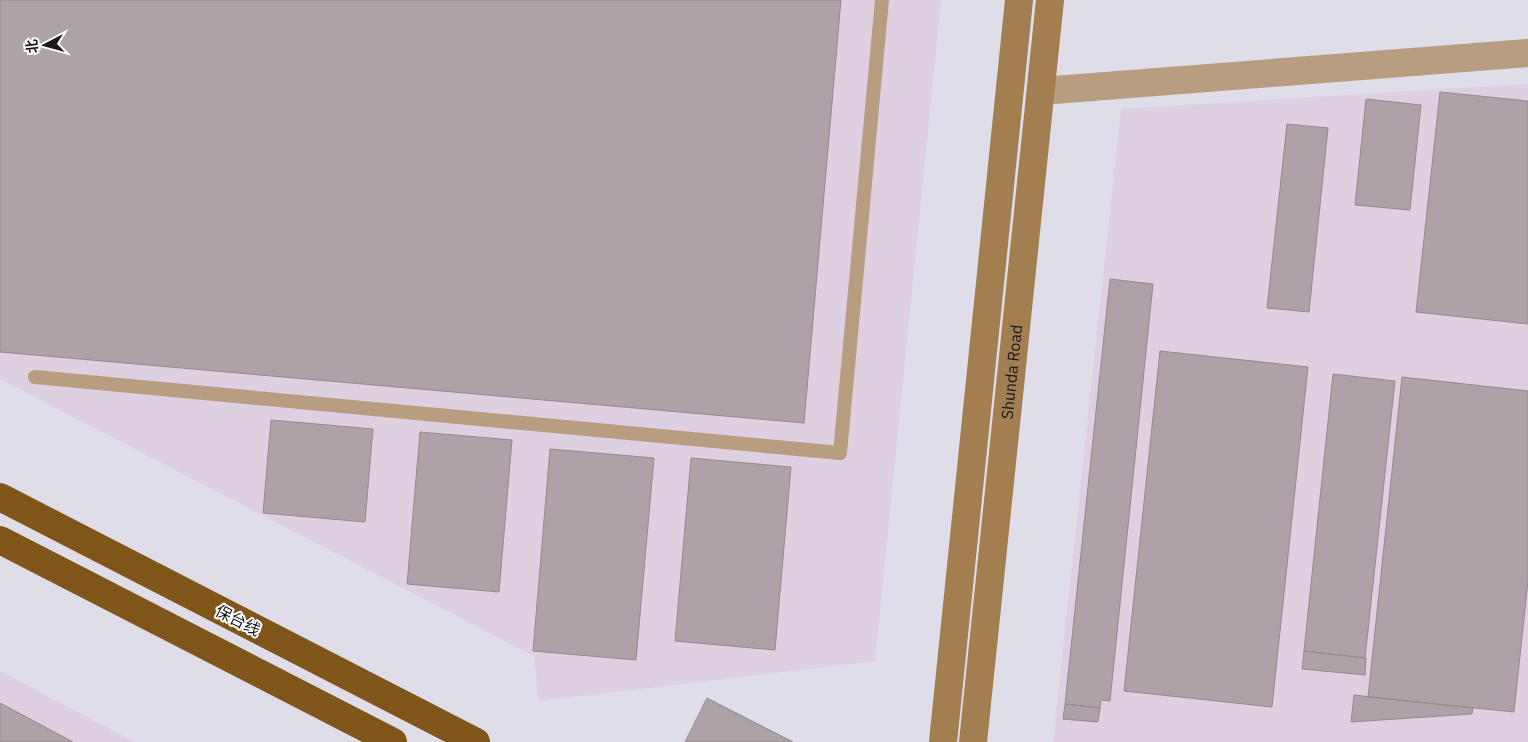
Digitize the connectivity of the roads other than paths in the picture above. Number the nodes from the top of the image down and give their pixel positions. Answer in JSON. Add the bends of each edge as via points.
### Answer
{"nodes":[{"id":1,"x":882,"y":0,"type":"edge"},
{"id":2,"x":1019,"y":0,"type":"edge"},
{"id":3,"x":1050,"y":0,"type":"edge"},
{"id":4,"x":1528,"y":53,"type":"edge"},
{"id":5,"x":1041,"y":91,"type":"junction"},
{"id":6,"x":35,"y":377,"type":"dead end"},
{"id":7,"x":0,"y":497,"type":"edge"},
{"id":8,"x":0,"y":540,"type":"edge"},
{"id":9,"x":393,"y":742,"type":"edge"},
{"id":10,"x":476,"y":742,"type":"edge"},
{"id":11,"x":943,"y":742,"type":"edge"},
{"id":12,"x":973,"y":742,"type":"edge"}],
"edges":[{"from":1,"to":6,"type":"lane","via":[[840,453]]},
{"from":2,"to":11,"type":"main road","name":"Shunda Road"},
{"from":3,"to":5,"type":"main road","name":"Shunda Road"},
{"from":4,"to":5,"type":"street"},
{"from":5,"to":12,"type":"main road","name":"Shunda Road"},
{"from":7,"to":10,"type":"highway","name":"保台线"},
{"from":8,"to":9,"type":"highway"}]}
